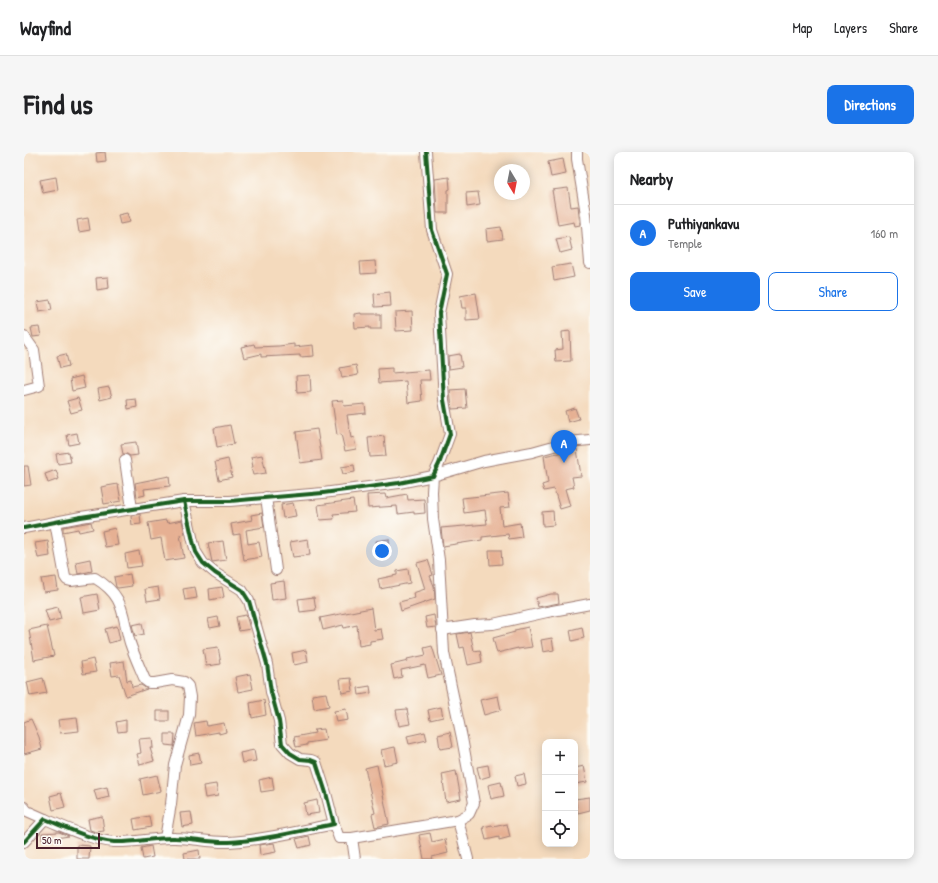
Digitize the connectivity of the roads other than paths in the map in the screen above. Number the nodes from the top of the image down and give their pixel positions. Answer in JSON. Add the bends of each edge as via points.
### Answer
{"nodes":[{"id":1,"x":426,"y":152,"type":"edge"},
{"id":2,"x":577,"y":152,"type":"edge"},
{"id":3,"x":590,"y":263,"type":"edge"},
{"id":4,"x":24,"y":336,"type":"edge"},
{"id":5,"x":24,"y":390,"type":"edge"},
{"id":6,"x":590,"y":440,"type":"edge"},
{"id":7,"x":125,"y":460,"type":"dead end"},
{"id":8,"x":433,"y":476,"type":"junction"},
{"id":9,"x":266,"y":497,"type":"junction"},
{"id":10,"x":184,"y":501,"type":"junction"},
{"id":11,"x":132,"y":509,"type":"junction"},
{"id":12,"x":55,"y":522,"type":"junction"},
{"id":13,"x":24,"y":528,"type":"edge"},
{"id":14,"x":276,"y":570,"type":"dead end"},
{"id":15,"x":590,"y":604,"type":"edge"},
{"id":16,"x":442,"y":630,"type":"junction"},
{"id":17,"x":24,"y":808,"type":"edge"},
{"id":18,"x":45,"y":819,"type":"junction"},
{"id":19,"x":458,"y":820,"type":"junction"},
{"id":20,"x":334,"y":824,"type":"junction"},
{"id":21,"x":165,"y":838,"type":"junction"},
{"id":22,"x":352,"y":838,"type":"junction"},
{"id":23,"x":24,"y":842,"type":"edge"},
{"id":24,"x":355,"y":859,"type":"edge"},
{"id":25,"x":468,"y":859,"type":"edge"}],
"edges":[{"from":1,"to":8,"type":"street","via":[[432,230],[447,274],[439,313],[444,400],[450,434]]},
{"from":2,"to":3,"type":"street"},
{"from":4,"to":5,"type":"street","via":[[34,350],[39,386]]},
{"from":6,"to":8,"type":"street","via":[[568,442],[484,461]]},
{"from":7,"to":11,"type":"street"},
{"from":8,"to":9,"type":"street","via":[[323,493]]},
{"from":8,"to":16,"type":"street","via":[[433,519],[439,560]]},
{"from":9,"to":10,"type":"street","via":[[230,501]]},
{"from":9,"to":14,"type":"street"},
{"from":10,"to":11,"type":"street"},
{"from":10,"to":20,"type":"street","via":[[196,552],[203,563],[242,590],[249,601],[267,664],[282,744],[300,759],[316,762]]},
{"from":11,"to":12,"type":"street"},
{"from":12,"to":13,"type":"street"},
{"from":12,"to":21,"type":"street","via":[[65,577],[71,581],[95,578],[111,590],[122,605],[130,643],[145,680],[155,683],[178,680],[188,686],[190,715],[175,765]]},
{"from":15,"to":16,"type":"street","via":[[493,624]]},
{"from":16,"to":19,"type":"street","via":[[444,653],[474,803],[469,814]]},
{"from":17,"to":18,"type":"street"},
{"from":18,"to":21,"type":"street","via":[[91,837],[113,842]]},
{"from":18,"to":23,"type":"street"},
{"from":19,"to":22,"type":"street"},
{"from":19,"to":25,"type":"street"},
{"from":20,"to":21,"type":"street","via":[[253,840],[228,842]]},
{"from":20,"to":22,"type":"street","via":[[339,838]]},
{"from":22,"to":24,"type":"street"}]}
